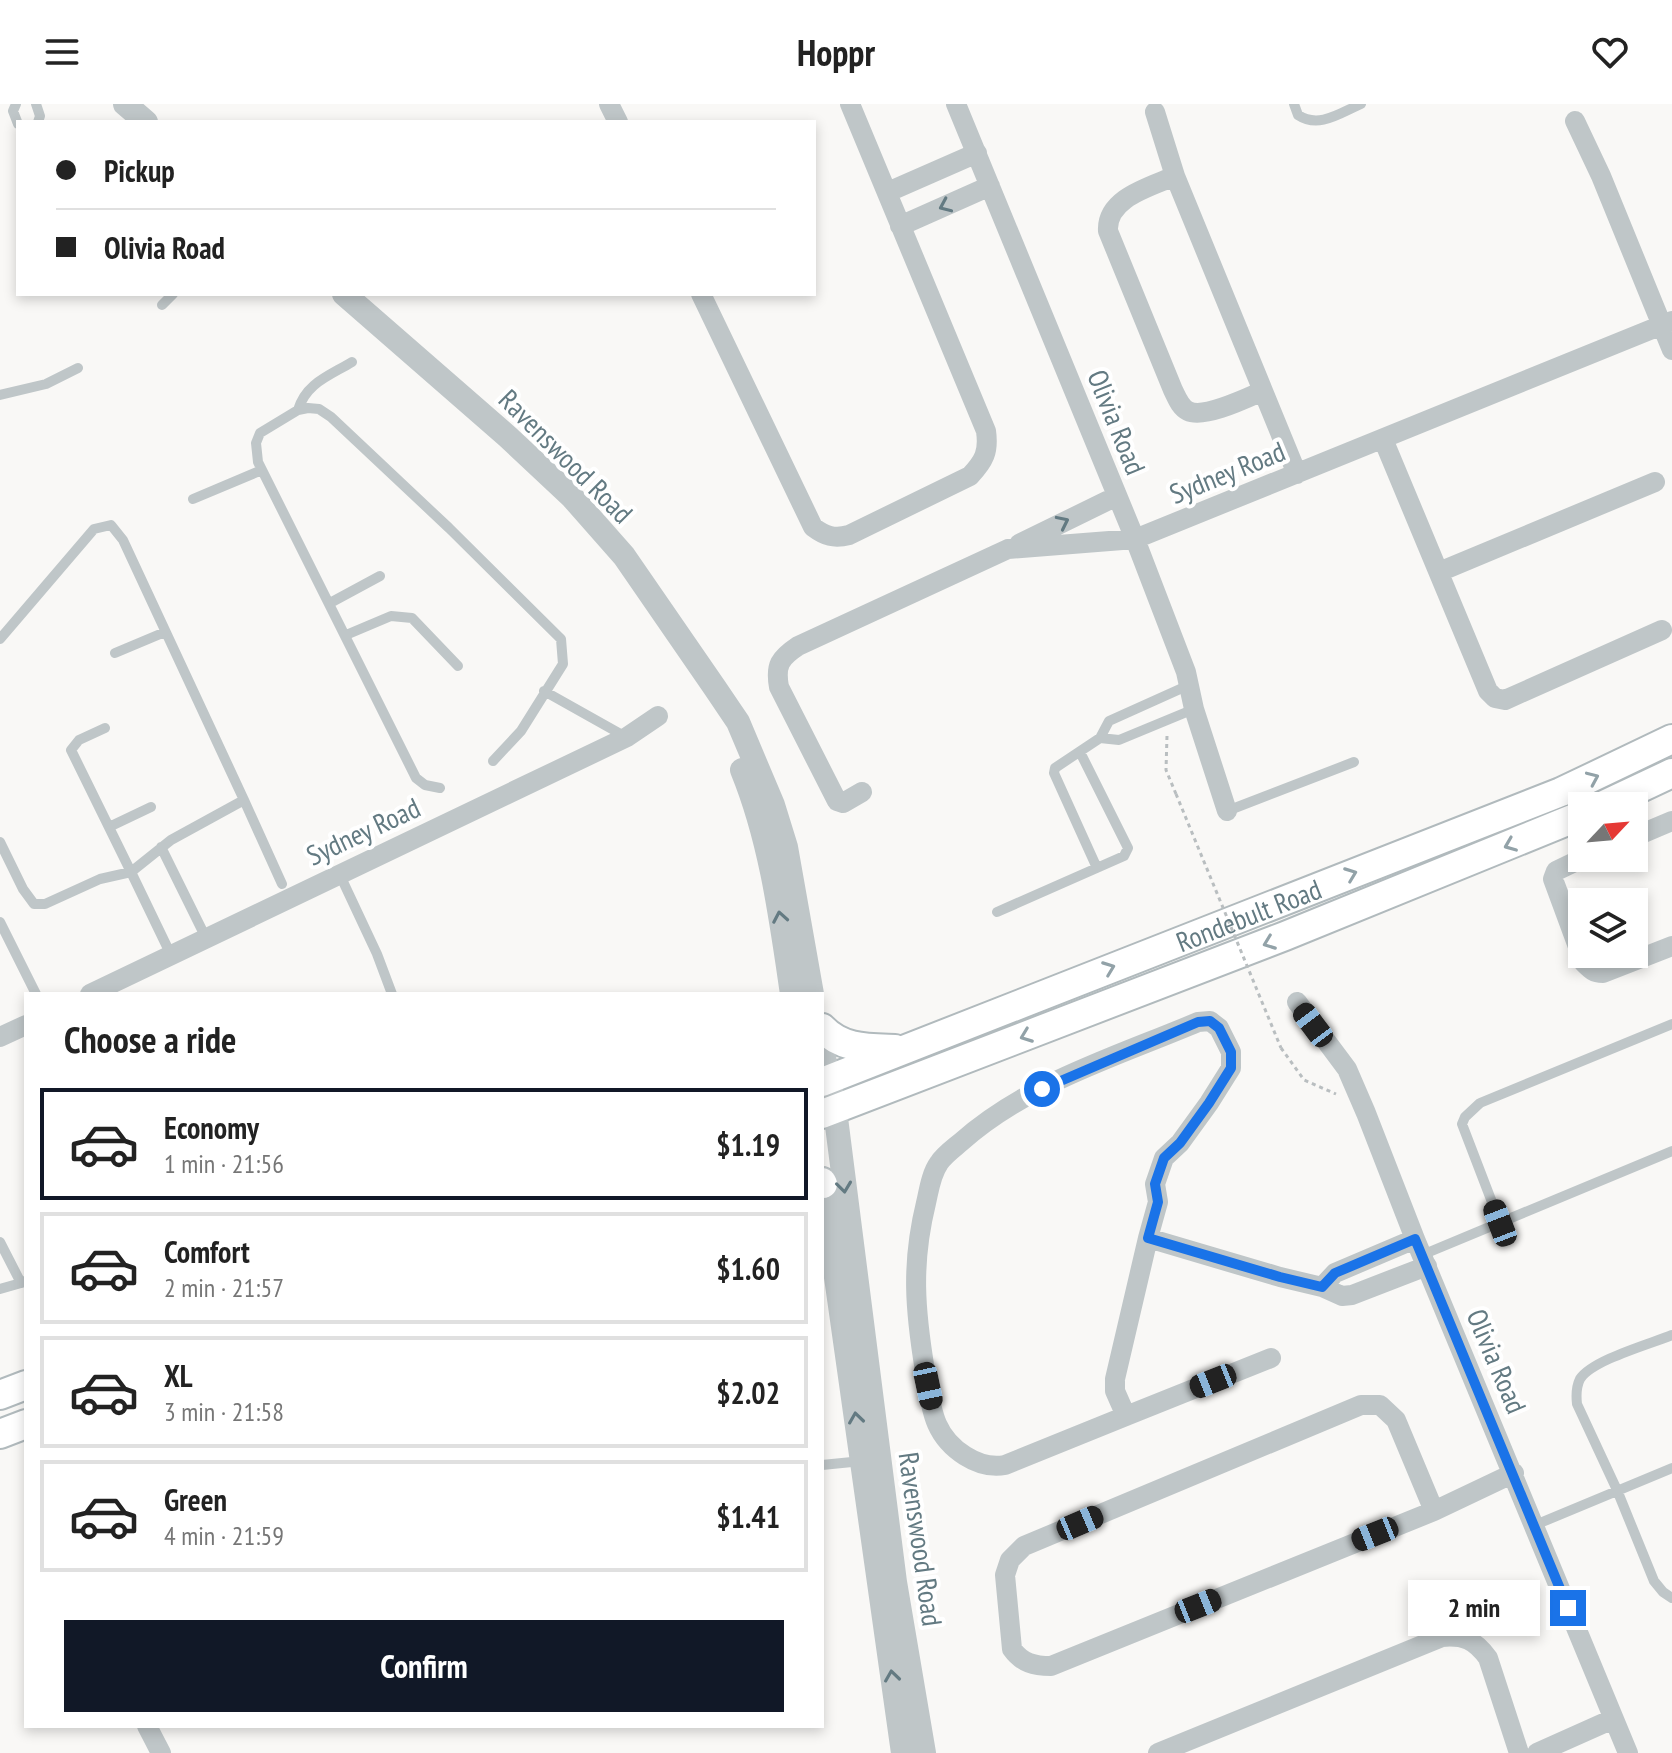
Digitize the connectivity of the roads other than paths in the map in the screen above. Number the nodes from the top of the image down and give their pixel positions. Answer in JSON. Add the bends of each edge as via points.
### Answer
{"nodes":[{"id":1,"x":125,"y":104,"type":"edge"},
{"id":2,"x":850,"y":104,"type":"edge"},
{"id":3,"x":956,"y":104,"type":"edge"},
{"id":4,"x":1294,"y":104,"type":"edge"},
{"id":5,"x":1361,"y":104,"type":"edge"},
{"id":6,"x":1155,"y":112,"type":"dead end"},
{"id":7,"x":144,"y":120,"type":"edge"},
{"id":8,"x":1575,"y":121,"type":"dead end"},
{"id":9,"x":977,"y":153,"type":"junction"},
{"id":10,"x":1175,"y":176,"type":"junction"},
{"id":11,"x":990,"y":186,"type":"junction"},
{"id":12,"x":888,"y":192,"type":"junction"},
{"id":13,"x":900,"y":226,"type":"junction"},
{"id":14,"x":171,"y":296,"type":"edge"},
{"id":15,"x":346,"y":296,"type":"edge"},
{"id":16,"x":702,"y":296,"type":"edge"},
{"id":17,"x":162,"y":305,"type":"dead end"},
{"id":18,"x":1667,"y":323,"type":"edge"},
{"id":19,"x":1672,"y":350,"type":"edge"},
{"id":20,"x":352,"y":362,"type":"dead end"},
{"id":21,"x":78,"y":368,"type":"dead end"},
{"id":22,"x":1263,"y":391,"type":"junction"},
{"id":23,"x":0,"y":395,"type":"edge"},
{"id":24,"x":298,"y":410,"type":"junction"},
{"id":25,"x":1383,"y":439,"type":"junction"},
{"id":26,"x":262,"y":470,"type":"junction"},
{"id":27,"x":1297,"y":474,"type":"junction"},
{"id":28,"x":1655,"y":482,"type":"dead end"},
{"id":29,"x":1117,"y":496,"type":"junction"},
{"id":30,"x":193,"y":499,"type":"dead end"},
{"id":31,"x":1135,"y":539,"type":"junction"},
{"id":32,"x":1008,"y":549,"type":"junction"},
{"id":33,"x":1439,"y":572,"type":"junction"},
{"id":34,"x":380,"y":576,"type":"dead end"},
{"id":35,"x":330,"y":603,"type":"junction"},
{"id":36,"x":1662,"y":630,"type":"dead end"},
{"id":37,"x":165,"y":632,"type":"junction"},
{"id":38,"x":346,"y":635,"type":"junction"},
{"id":39,"x":0,"y":639,"type":"edge"},
{"id":40,"x":115,"y":653,"type":"dead end"},
{"id":41,"x":458,"y":666,"type":"dead end"},
{"id":42,"x":1189,"y":685,"type":"junction"},
{"id":43,"x":715,"y":688,"type":"junction"},
{"id":44,"x":544,"y":691,"type":"junction"},
{"id":45,"x":1194,"y":709,"type":"junction"},
{"id":46,"x":658,"y":716,"type":"dead end"},
{"id":47,"x":105,"y":728,"type":"dead end"},
{"id":48,"x":627,"y":737,"type":"junction"},
{"id":49,"x":1100,"y":738,"type":"junction"},
{"id":50,"x":1672,"y":739,"type":"edge"},
{"id":51,"x":1080,"y":752,"type":"junction"},
{"id":52,"x":493,"y":761,"type":"dead end"},
{"id":53,"x":1354,"y":762,"type":"dead end"},
{"id":54,"x":1672,"y":773,"type":"edge"},
{"id":55,"x":440,"y":788,"type":"dead end"},
{"id":56,"x":862,"y":792,"type":"dead end"},
{"id":57,"x":1632,"y":792,"type":"edge"},
{"id":58,"x":244,"y":800,"type":"junction"},
{"id":59,"x":151,"y":807,"type":"dead end"},
{"id":60,"x":1227,"y":811,"type":"joint"},
{"id":61,"x":1568,"y":821,"type":"edge"},
{"id":62,"x":1672,"y":821,"type":"edge"},
{"id":63,"x":109,"y":827,"type":"junction"},
{"id":64,"x":1648,"y":831,"type":"edge"},
{"id":65,"x":0,"y":842,"type":"edge"},
{"id":66,"x":161,"y":847,"type":"junction"},
{"id":67,"x":1568,"y":865,"type":"edge"},
{"id":68,"x":1097,"y":868,"type":"junction"},
{"id":69,"x":131,"y":872,"type":"junction"},
{"id":70,"x":339,"y":873,"type":"junction"},
{"id":71,"x":282,"y":884,"type":"dead end"},
{"id":72,"x":997,"y":912,"type":"dead end"},
{"id":73,"x":0,"y":922,"type":"edge"},
{"id":74,"x":206,"y":938,"type":"junction"},
{"id":75,"x":1672,"y":946,"type":"edge"},
{"id":76,"x":171,"y":955,"type":"junction"},
{"id":77,"x":35,"y":992,"type":"edge"},
{"id":78,"x":94,"y":992,"type":"edge"},
{"id":79,"x":391,"y":992,"type":"edge"},
{"id":80,"x":792,"y":992,"type":"edge"},
{"id":81,"x":812,"y":992,"type":"edge"},
{"id":82,"x":1297,"y":1002,"type":"dead end"},
{"id":83,"x":1672,"y":1024,"type":"edge"},
{"id":84,"x":24,"y":1026,"type":"edge"},
{"id":85,"x":824,"y":1030,"type":"edge"},
{"id":86,"x":0,"y":1037,"type":"edge"},
{"id":87,"x":908,"y":1049,"type":"junction"},
{"id":88,"x":825,"y":1081,"type":"edge"},
{"id":89,"x":828,"y":1112,"type":"edge"},
{"id":90,"x":1672,"y":1151,"type":"edge"},
{"id":91,"x":824,"y":1193,"type":"edge"},
{"id":92,"x":1500,"y":1223,"type":"junction"},
{"id":93,"x":1148,"y":1238,"type":"junction"},
{"id":94,"x":0,"y":1242,"type":"edge"},
{"id":95,"x":1393,"y":1248,"type":"junction"},
{"id":96,"x":1421,"y":1253,"type":"junction"},
{"id":97,"x":1403,"y":1275,"type":"junction"},
{"id":98,"x":23,"y":1282,"type":"edge"},
{"id":99,"x":1322,"y":1287,"type":"junction"},
{"id":100,"x":0,"y":1289,"type":"edge"},
{"id":101,"x":1672,"y":1335,"type":"edge"},
{"id":102,"x":1271,"y":1358,"type":"dead end"},
{"id":103,"x":24,"y":1386,"type":"edge"},
{"id":104,"x":0,"y":1395,"type":"edge"},
{"id":105,"x":1126,"y":1416,"type":"junction"},
{"id":106,"x":24,"y":1425,"type":"edge"},
{"id":107,"x":0,"y":1434,"type":"edge"},
{"id":108,"x":870,"y":1460,"type":"junction"},
{"id":109,"x":824,"y":1465,"type":"edge"},
{"id":110,"x":1672,"y":1468,"type":"edge"},
{"id":111,"x":1514,"y":1473,"type":"junction"},
{"id":112,"x":1617,"y":1490,"type":"junction"},
{"id":113,"x":1434,"y":1511,"type":"junction"},
{"id":114,"x":1535,"y":1525,"type":"junction"},
{"id":115,"x":1672,"y":1598,"type":"edge"},
{"id":116,"x":1613,"y":1719,"type":"junction"},
{"id":117,"x":148,"y":1728,"type":"edge"},
{"id":118,"x":161,"y":1753,"type":"edge"},
{"id":119,"x":903,"y":1753,"type":"edge"},
{"id":120,"x":924,"y":1753,"type":"edge"},
{"id":121,"x":1158,"y":1753,"type":"edge"},
{"id":122,"x":1519,"y":1753,"type":"edge"},
{"id":123,"x":1537,"y":1753,"type":"edge"},
{"id":124,"x":1628,"y":1753,"type":"edge"}],
"edges":[{"from":1,"to":7,"type":"street"},
{"from":2,"to":12,"type":"street"},
{"from":3,"to":9,"type":"street","name":"Olivia Road"},
{"from":4,"to":5,"type":"lane","via":[[1298,115],[1312,121]]},
{"from":6,"to":10,"type":"street"},
{"from":8,"to":18,"type":"street"},
{"from":9,"to":11,"type":"street","name":"Olivia Road"},
{"from":9,"to":12,"type":"street"},
{"from":10,"to":22,"type":"street"},
{"from":10,"to":22,"type":"street","via":[[1128,198],[1113,209],[1107,222],[1173,390],[1187,411],[1199,413]]},
{"from":11,"to":13,"type":"street","one_way":true},
{"from":11,"to":29,"type":"street","name":"Olivia Road"},
{"from":12,"to":13,"type":"street"},
{"from":13,"to":16,"type":"street","via":[[986,431],[989,450],[970,476],[849,535],[836,539],[813,527]]},
{"from":14,"to":17,"type":"lane"},
{"from":15,"to":43,"type":"street","name":"Ravenswood Road","via":[[572,497],[624,556]]},
{"from":18,"to":19,"type":"street"},
{"from":18,"to":25,"type":"street","name":"Sydney Road"},
{"from":20,"to":24,"type":"lane","via":[[310,387]]},
{"from":21,"to":23,"type":"lane","via":[[46,384]]},
{"from":22,"to":27,"type":"street"},
{"from":24,"to":26,"type":"lane","via":[[260,433],[256,451]]},
{"from":24,"to":44,"type":"lane","via":[[319,409],[331,417],[556,632],[563,664]]},
{"from":25,"to":27,"type":"street","name":"Sydney Road"},
{"from":25,"to":33,"type":"street"},
{"from":26,"to":30,"type":"lane"},
{"from":26,"to":35,"type":"lane"},
{"from":27,"to":31,"type":"street","name":"Sydney Road"},
{"from":28,"to":33,"type":"street"},
{"from":29,"to":31,"type":"street","name":"Olivia Road"},
{"from":32,"to":29,"type":"street","one_way":true},
{"from":31,"to":32,"type":"street","name":"Sydney Road"},
{"from":31,"to":42,"type":"street","name":"Olivia Road"},
{"from":32,"to":56,"type":"street","name":"Sydney Road","via":[[798,646],[778,662],[779,687],[837,801]]},
{"from":33,"to":36,"type":"street","via":[[1495,698],[1505,700]]},
{"from":34,"to":35,"type":"lane"},
{"from":35,"to":38,"type":"lane"},
{"from":37,"to":39,"type":"lane","via":[[123,540],[111,525],[104,525],[94,529]]},
{"from":37,"to":40,"type":"lane"},
{"from":37,"to":58,"type":"lane"},
{"from":38,"to":41,"type":"lane","via":[[391,616],[412,618]]},
{"from":38,"to":55,"type":"lane","via":[[416,778]]},
{"from":42,"to":45,"type":"street","name":"Olivia Road"},
{"from":42,"to":49,"type":"lane","via":[[1109,721]]},
{"from":80,"to":43,"type":"street","name":"Ravenswood Road","one_way":true,"via":[[761,826]]},
{"from":43,"to":81,"type":"street","name":"Ravenswood Road","via":[[738,722],[773,805],[786,847]]},
{"from":44,"to":48,"type":"lane"},
{"from":44,"to":52,"type":"lane","via":[[521,731]]},
{"from":45,"to":49,"type":"lane","via":[[1119,740]]},
{"from":45,"to":60,"type":"street","name":"Olivia Road"},
{"from":46,"to":48,"type":"street","name":"Sydney Road"},
{"from":47,"to":63,"type":"lane","via":[[79,740],[71,750]]},
{"from":48,"to":70,"type":"street","name":"Sydney Road"},
{"from":49,"to":51,"type":"lane"},
{"from":87,"to":50,"type":"main road","name":"Rondebult Road","one_way":true,"via":[[1561,792]]},
{"from":51,"to":68,"type":"lane","via":[[1055,768],[1055,780]]},
{"from":51,"to":68,"type":"lane","via":[[1128,848],[1124,856]]},
{"from":53,"to":60,"type":"lane"},
{"from":54,"to":57,"type":"main road"},
{"from":58,"to":66,"type":"lane"},
{"from":58,"to":71,"type":"lane"},
{"from":59,"to":63,"type":"lane"},
{"from":61,"to":89,"type":"main road","name":"Rondebult Road","one_way":true},
{"from":62,"to":64,"type":"street"},
{"from":63,"to":69,"type":"lane"},
{"from":65,"to":69,"type":"lane","via":[[34,904]]},
{"from":66,"to":69,"type":"lane"},
{"from":66,"to":74,"type":"lane"},
{"from":67,"to":75,"type":"street","via":[[1553,879],[1584,963],[1595,973]]},
{"from":68,"to":72,"type":"lane"},
{"from":69,"to":76,"type":"lane"},
{"from":70,"to":74,"type":"street","name":"Sydney Road"},
{"from":70,"to":79,"type":"lane"},
{"from":73,"to":77,"type":"lane"},
{"from":74,"to":76,"type":"street","name":"Sydney Road"},
{"from":76,"to":78,"type":"street","name":"Sydney Road"},
{"from":82,"to":96,"type":"street","name":"Olivia Road","via":[[1347,1069]]},
{"from":83,"to":92,"type":"lane","via":[[1480,1103],[1465,1117],[1462,1124]]},
{"from":84,"to":86,"type":"street"},
{"from":85,"to":87,"type":"main road","via":[[843,1044]]},
{"from":87,"to":88,"type":"main road","name":"Rondebult Road"},
{"from":88,"to":89,"type":"street","name":"Ravenswood Road"},
{"from":89,"to":108,"type":"street","name":"Ravenswood Road","one_way":true},
{"from":90,"to":92,"type":"lane"},
{"from":108,"to":91,"type":"street","name":"Ravenswood Road","one_way":true},
{"from":92,"to":96,"type":"lane"},
{"from":93,"to":99,"type":"street"},
{"from":93,"to":105,"type":"street","via":[[1115,1379]]},
{"from":93,"to":105,"type":"street","via":[[1164,1158],[1231,1068],[1231,1052],[1210,1021],[1053,1084],[979,1126],[940,1161],[933,1176],[914,1271],[937,1425],[975,1462],[1005,1465]]},
{"from":94,"to":98,"type":"lane"},
{"from":95,"to":96,"type":"street"},
{"from":95,"to":97,"type":"lane"},
{"from":95,"to":99,"type":"street","via":[[1335,1273]]},
{"from":96,"to":97,"type":"street"},
{"from":96,"to":111,"type":"street","name":"Olivia Road"},
{"from":97,"to":99,"type":"street","via":[[1352,1295]]},
{"from":98,"to":100,"type":"lane"},
{"from":101,"to":112,"type":"lane","via":[[1593,1367],[1578,1382],[1577,1404]]},
{"from":102,"to":105,"type":"street"},
{"from":103,"to":104,"type":"main road"},
{"from":106,"to":107,"type":"main road"},
{"from":108,"to":109,"type":"lane"},
{"from":119,"to":108,"type":"street","name":"Ravenswood Road","one_way":true},
{"from":108,"to":120,"type":"street","name":"Ravenswood Road"},
{"from":110,"to":112,"type":"lane"},
{"from":111,"to":113,"type":"street"},
{"from":111,"to":114,"type":"street","name":"Olivia Road"},
{"from":112,"to":114,"type":"lane"},
{"from":112,"to":115,"type":"lane","via":[[1654,1581]]},
{"from":113,"to":113,"type":"street","via":[[1396,1420],[1380,1405],[1361,1405],[1024,1546],[1010,1560],[1005,1575],[1012,1649],[1028,1663],[1051,1666]]},
{"from":114,"to":116,"type":"street","name":"Olivia Road"},
{"from":116,"to":123,"type":"street"},
{"from":116,"to":124,"type":"street","name":"Olivia Road"},
{"from":117,"to":118,"type":"street"},
{"from":121,"to":122,"type":"street","via":[[1454,1636],[1479,1645],[1488,1658]]}]}
